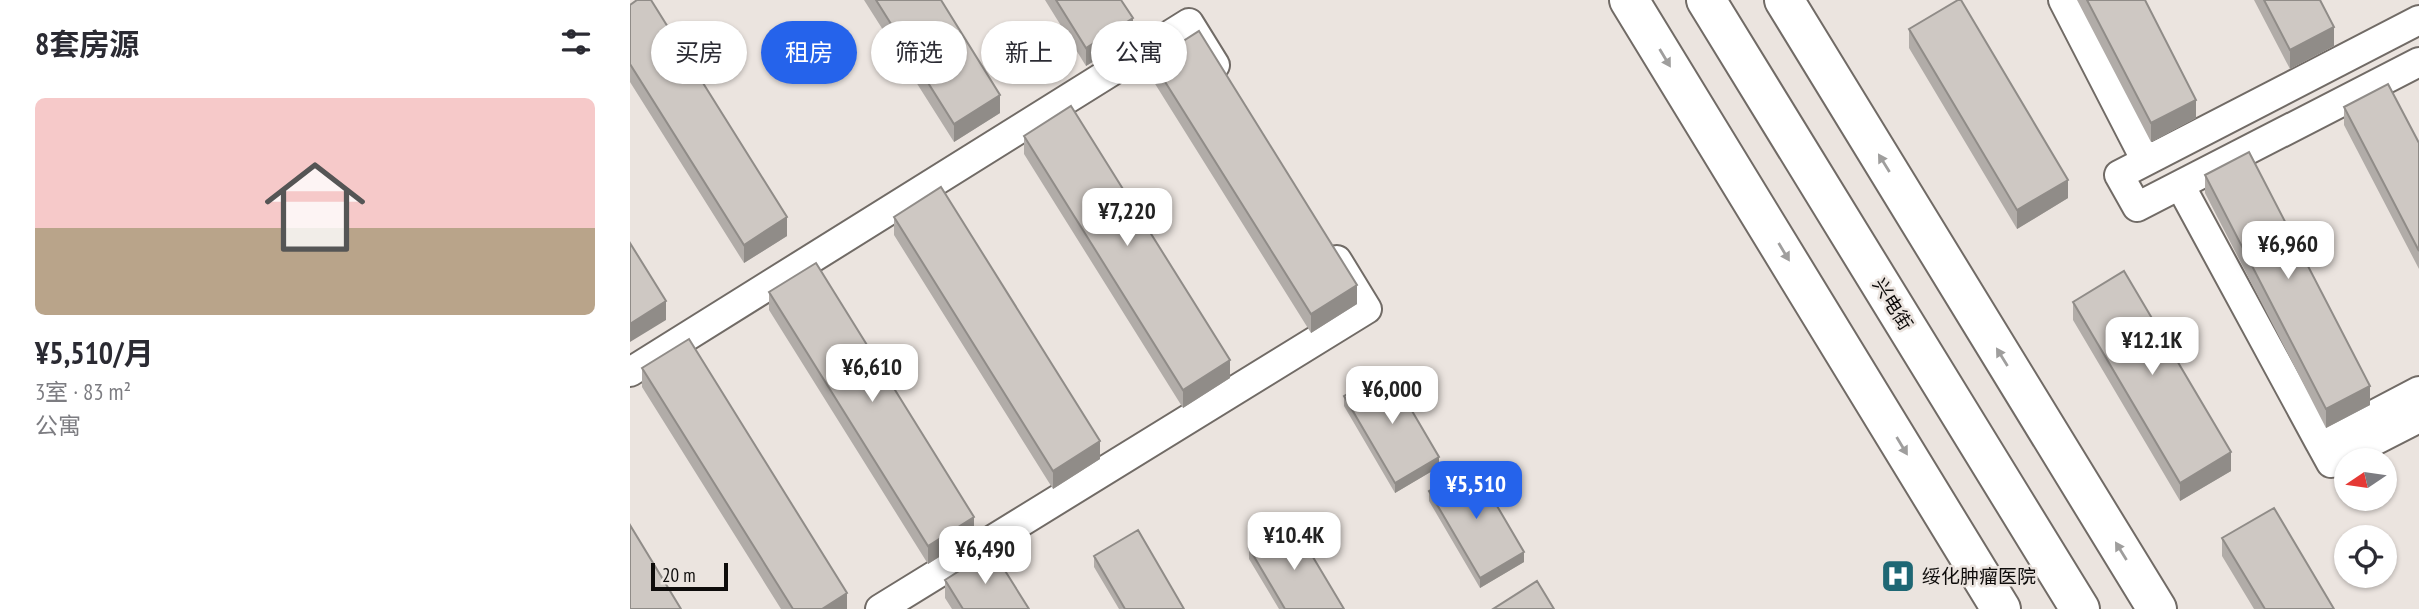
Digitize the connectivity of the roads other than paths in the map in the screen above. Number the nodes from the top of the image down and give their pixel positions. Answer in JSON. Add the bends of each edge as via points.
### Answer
{"nodes":[{"id":1,"x":1629,"y":0,"type":"edge"},
{"id":2,"x":1706,"y":0,"type":"edge"},
{"id":3,"x":1784,"y":0,"type":"edge"},
{"id":4,"x":2063,"y":0,"type":"edge"},
{"id":5,"x":2419,"y":20,"type":"edge"},
{"id":6,"x":2419,"y":62,"type":"edge"},
{"id":7,"x":1232,"y":92,"type":"edge"},
{"id":8,"x":2146,"y":161,"type":"junction"},
{"id":9,"x":2180,"y":185,"type":"junction"},
{"id":10,"x":1325,"y":240,"type":"edge"},
{"id":11,"x":630,"y":372,"type":"edge"},
{"id":12,"x":2419,"y":391,"type":"edge"},
{"id":13,"x":2419,"y":418,"type":"edge"},
{"id":14,"x":2320,"y":443,"type":"junction"},
{"id":15,"x":880,"y":609,"type":"edge"},
{"id":16,"x":2001,"y":609,"type":"edge"},
{"id":17,"x":2080,"y":609,"type":"edge"},
{"id":18,"x":2157,"y":609,"type":"edge"}],
"edges":[{"from":1,"to":16,"type":"main road","one_way":true},
{"from":2,"to":17,"type":"main road","name":"兴电街"},
{"from":18,"to":3,"type":"main road","one_way":true},
{"from":4,"to":8,"type":"street"},
{"from":5,"to":8,"type":"street"},
{"from":6,"to":9,"type":"street"},
{"from":7,"to":11,"type":"street","via":[[1189,23]]},
{"from":8,"to":9,"type":"street","via":[[2119,175],[2137,207]]},
{"from":9,"to":14,"type":"street"},
{"from":10,"to":15,"type":"street","via":[[1367,309]]},
{"from":12,"to":14,"type":"street"},
{"from":13,"to":14,"type":"street","via":[[2331,463]]}]}
